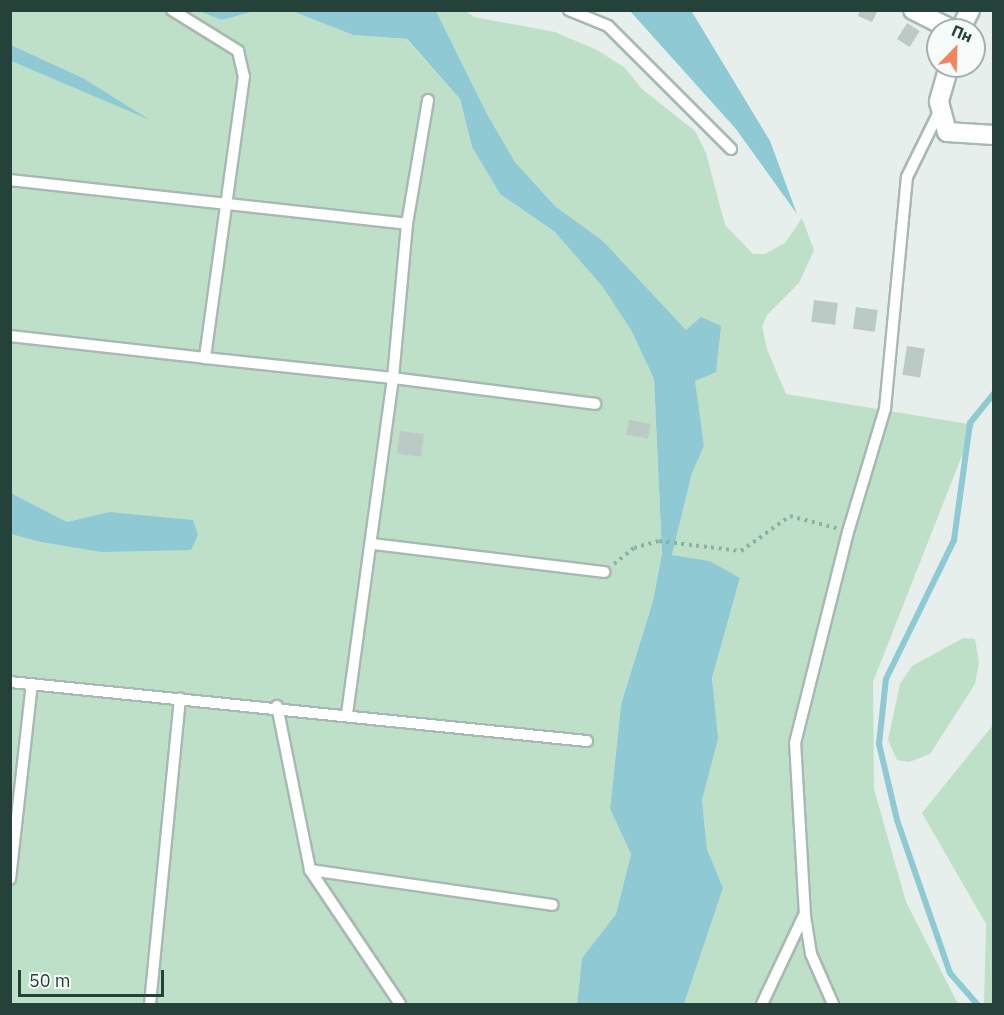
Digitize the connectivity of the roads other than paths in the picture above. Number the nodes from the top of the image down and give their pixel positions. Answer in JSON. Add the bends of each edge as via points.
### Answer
{"nodes":[{"id":1,"x":172,"y":10,"type":"edge"},
{"id":2,"x":569,"y":10,"type":"edge"},
{"id":3,"x":913,"y":10,"type":"edge"},
{"id":4,"x":929,"y":18,"type":"edge"},
{"id":5,"x":947,"y":78,"type":"edge"},
{"id":6,"x":428,"y":100,"type":"dead end"},
{"id":7,"x":941,"y":108,"type":"junction"},
{"id":8,"x":993,"y":135,"type":"edge"},
{"id":9,"x":731,"y":149,"type":"dead end"},
{"id":10,"x":10,"y":180,"type":"edge"},
{"id":11,"x":225,"y":206,"type":"junction"},
{"id":12,"x":407,"y":224,"type":"junction"},
{"id":13,"x":10,"y":336,"type":"edge"},
{"id":14,"x":205,"y":358,"type":"junction"},
{"id":15,"x":393,"y":378,"type":"junction"},
{"id":16,"x":595,"y":404,"type":"dead end"},
{"id":17,"x":373,"y":544,"type":"junction"},
{"id":18,"x":604,"y":572,"type":"road end"},
{"id":19,"x":10,"y":682,"type":"edge"},
{"id":20,"x":32,"y":684,"type":"junction"},
{"id":21,"x":180,"y":698,"type":"junction"},
{"id":22,"x":277,"y":706,"type":"junction"},
{"id":23,"x":347,"y":715,"type":"junction"},
{"id":24,"x":587,"y":741,"type":"dead end"},
{"id":25,"x":310,"y":870,"type":"junction"},
{"id":26,"x":10,"y":879,"type":"edge"},
{"id":27,"x":552,"y":905,"type":"dead end"},
{"id":28,"x":805,"y":915,"type":"junction"},
{"id":29,"x":150,"y":1005,"type":"edge"},
{"id":30,"x":400,"y":1005,"type":"edge"},
{"id":31,"x":762,"y":1005,"type":"edge"},
{"id":32,"x":833,"y":1005,"type":"edge"}],
"edges":[{"from":1,"to":11,"type":"lane","via":[[238,51],[244,76]]},
{"from":2,"to":9,"type":"lane","via":[[608,26]]},
{"from":3,"to":4,"type":"street"},
{"from":5,"to":7,"type":"street"},
{"from":6,"to":12,"type":"lane"},
{"from":7,"to":8,"type":"street","via":[[947,132]]},
{"from":7,"to":28,"type":"lane","via":[[907,177],[885,409],[848,532],[795,743]]},
{"from":10,"to":11,"type":"lane"},
{"from":11,"to":12,"type":"lane"},
{"from":11,"to":14,"type":"lane"},
{"from":12,"to":15,"type":"lane"},
{"from":13,"to":14,"type":"lane"},
{"from":14,"to":15,"type":"lane"},
{"from":15,"to":16,"type":"lane"},
{"from":15,"to":17,"type":"lane"},
{"from":17,"to":18,"type":"lane"},
{"from":17,"to":23,"type":"lane"},
{"from":19,"to":20,"type":"lane"},
{"from":20,"to":21,"type":"lane"},
{"from":20,"to":26,"type":"lane"},
{"from":21,"to":22,"type":"lane"},
{"from":21,"to":29,"type":"lane"},
{"from":22,"to":23,"type":"lane"},
{"from":22,"to":25,"type":"lane"},
{"from":23,"to":24,"type":"lane"},
{"from":25,"to":27,"type":"lane"},
{"from":25,"to":30,"type":"lane"},
{"from":28,"to":31,"type":"lane"},
{"from":28,"to":32,"type":"lane","via":[[811,954]]}]}
